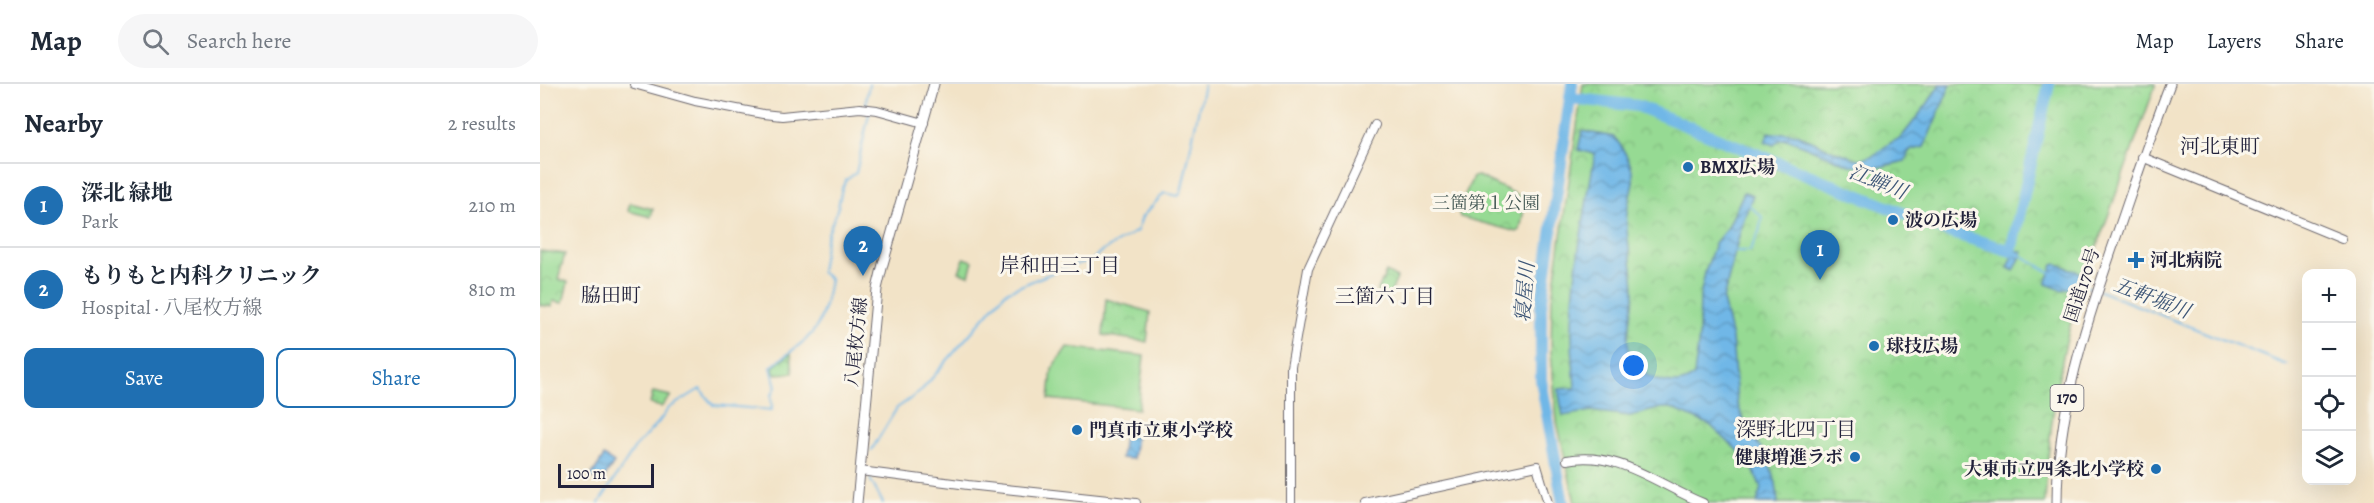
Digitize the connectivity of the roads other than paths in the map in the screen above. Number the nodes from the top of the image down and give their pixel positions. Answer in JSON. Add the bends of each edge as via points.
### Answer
{"nodes":[{"id":1,"x":634,"y":84,"type":"edge"},
{"id":2,"x":934,"y":84,"type":"edge"},
{"id":3,"x":2170,"y":84,"type":"edge"},
{"id":4,"x":924,"y":123,"type":"junction"},
{"id":5,"x":1375,"y":125,"type":"dead end"},
{"id":6,"x":2142,"y":157,"type":"junction"},
{"id":7,"x":2342,"y":239,"type":"dead end"},
{"id":8,"x":1567,"y":460,"type":"dead end"},
{"id":9,"x":860,"y":471,"type":"junction"},
{"id":10,"x":1405,"y":499,"type":"edge"},
{"id":11,"x":857,"y":503,"type":"edge"},
{"id":12,"x":1136,"y":503,"type":"edge"},
{"id":13,"x":1291,"y":503,"type":"edge"},
{"id":14,"x":1365,"y":503,"type":"edge"},
{"id":15,"x":1548,"y":503,"type":"edge"},
{"id":16,"x":1703,"y":503,"type":"edge"},
{"id":17,"x":2057,"y":503,"type":"edge"}],
"edges":[{"from":1,"to":4,"type":"street","via":[[695,101],[772,115],[860,108]]},
{"from":2,"to":4,"type":"main road","name":"八尾枚方線"},
{"from":3,"to":6,"type":"main road","name":"国道170号","number":"170"},
{"from":4,"to":9,"type":"main road","name":"八尾枚方線","via":[[877,290]]},
{"from":5,"to":13,"type":"street","via":[[1308,269],[1291,367]]},
{"from":6,"to":7,"type":"street"},
{"from":6,"to":17,"type":"main road","name":"国道170号","number":"170","via":[[2076,358],[2064,416]]},
{"from":8,"to":16,"type":"street","via":[[1613,461]]},
{"from":9,"to":11,"type":"main road","name":"八尾枚方線"},
{"from":9,"to":12,"type":"street"},
{"from":10,"to":14,"type":"street"},
{"from":10,"to":15,"type":"street","via":[[1537,466]]}]}
